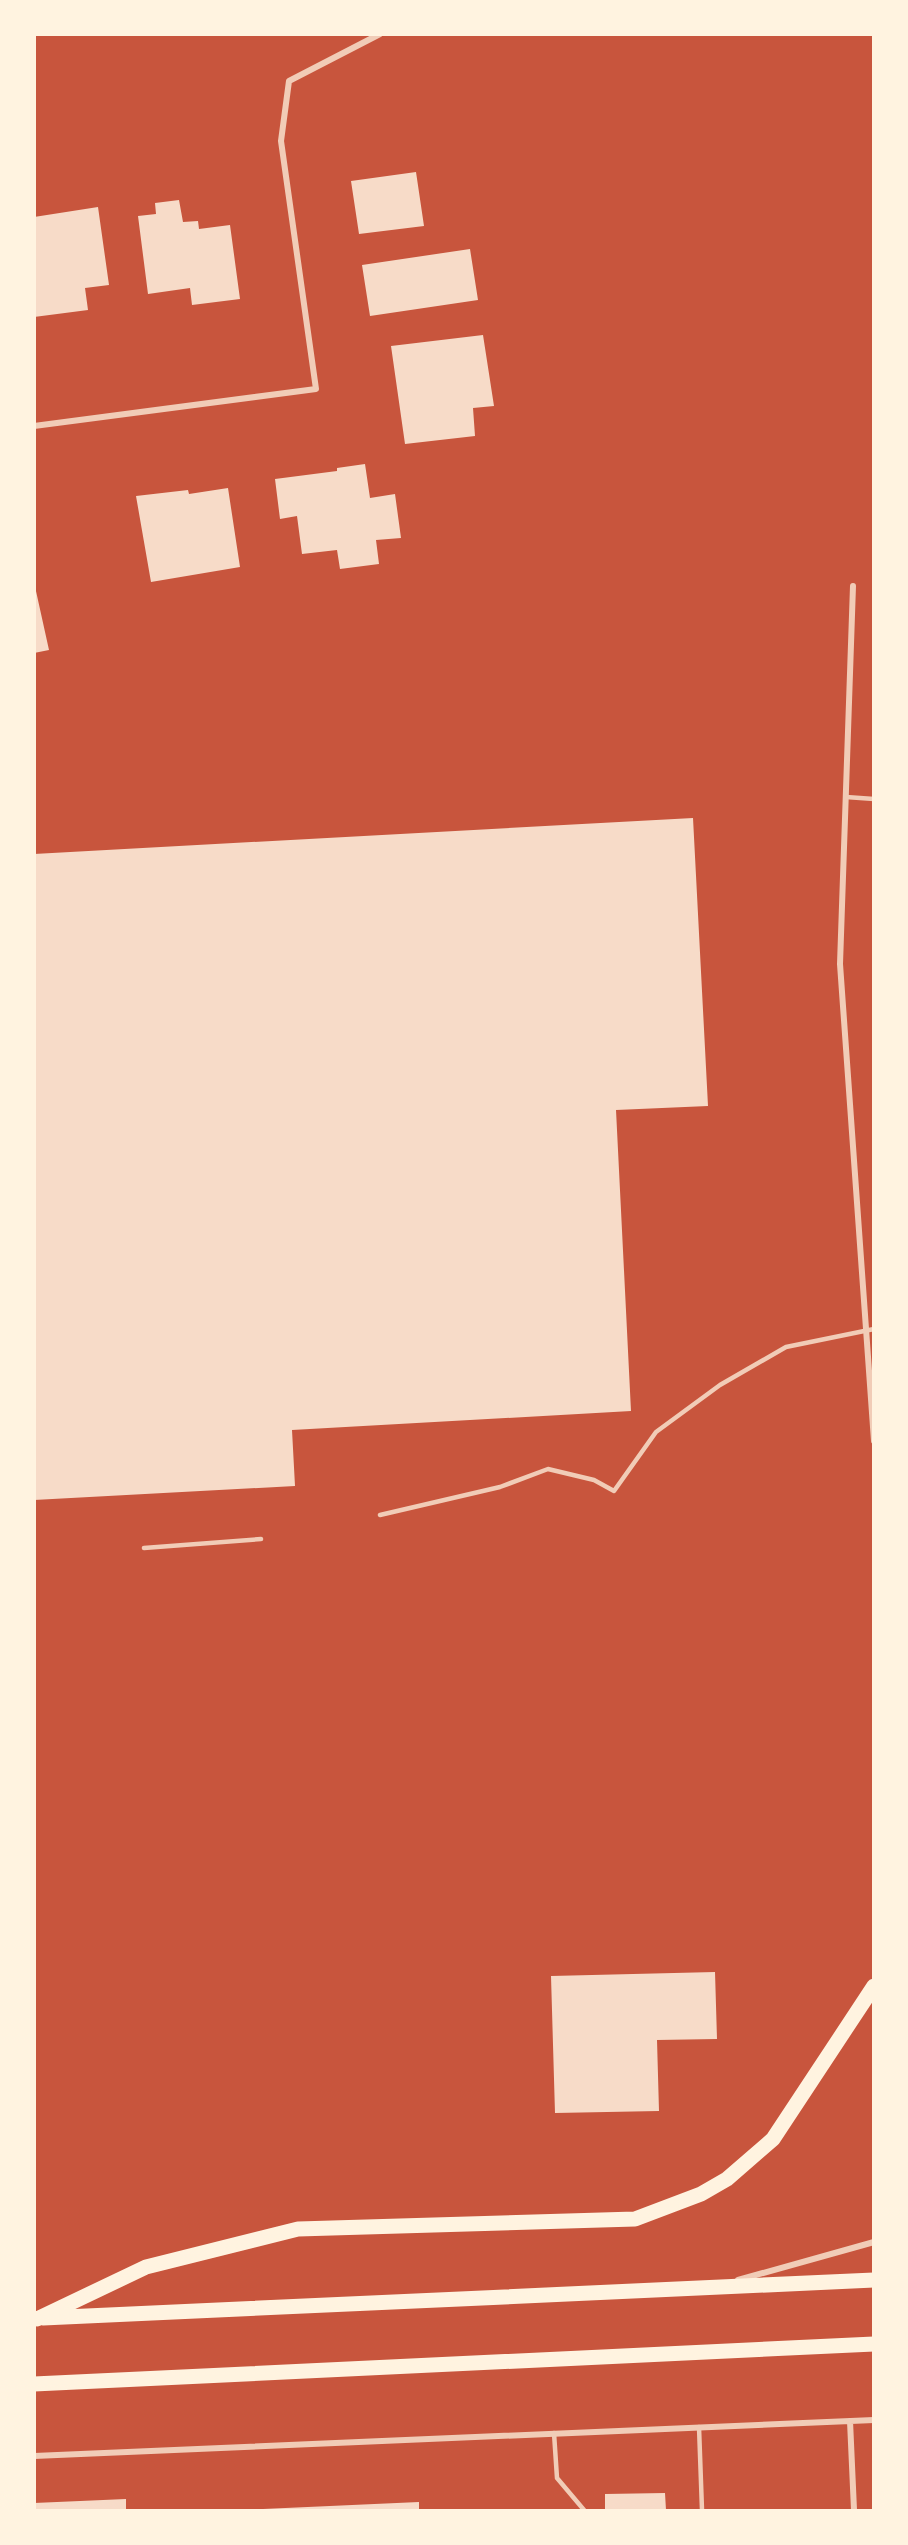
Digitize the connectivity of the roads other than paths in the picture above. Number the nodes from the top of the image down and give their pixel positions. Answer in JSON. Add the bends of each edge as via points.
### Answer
{"nodes":[{"id":1,"x":380,"y":34,"type":"edge"},
{"id":2,"x":34,"y":426,"type":"edge"},
{"id":3,"x":853,"y":586,"type":"dead end"},
{"id":4,"x":846,"y":797,"type":"junction"},
{"id":5,"x":873,"y":798,"type":"edge"},
{"id":6,"x":866,"y":1329,"type":"junction"},
{"id":7,"x":873,"y":1329,"type":"edge"},
{"id":8,"x":873,"y":1442,"type":"edge"},
{"id":9,"x":380,"y":1515,"type":"dead end"},
{"id":10,"x":261,"y":1539,"type":"dead end"},
{"id":11,"x":144,"y":1548,"type":"dead end"},
{"id":12,"x":873,"y":1986,"type":"edge"},
{"id":13,"x":873,"y":2242,"type":"edge"},
{"id":14,"x":873,"y":2280,"type":"edge"},
{"id":15,"x":708,"y":2288,"type":"junction"},
{"id":16,"x":36,"y":2319,"type":"edge"},
{"id":17,"x":873,"y":2344,"type":"edge"},
{"id":18,"x":34,"y":2385,"type":"edge"},
{"id":19,"x":873,"y":2420,"type":"edge"},
{"id":20,"x":850,"y":2421,"type":"junction"},
{"id":21,"x":699,"y":2427,"type":"junction"},
{"id":22,"x":554,"y":2433,"type":"junction"},
{"id":23,"x":34,"y":2456,"type":"edge"},
{"id":24,"x":584,"y":2511,"type":"edge"},
{"id":25,"x":702,"y":2511,"type":"edge"},
{"id":26,"x":854,"y":2511,"type":"edge"}],
"edges":[{"from":1,"to":2,"type":"street","via":[[289,81],[281,141],[316,389]]},
{"from":3,"to":4,"type":"street"},
{"from":4,"to":5,"type":"lane"},
{"from":4,"to":6,"type":"street","via":[[840,964]]},
{"from":6,"to":7,"type":"lane"},
{"from":6,"to":8,"type":"street"},
{"from":6,"to":9,"type":"lane","via":[[786,1347],[720,1385],[656,1432],[614,1491],[594,1480],[548,1469],[500,1486]]},
{"from":10,"to":11,"type":"lane"},
{"from":12,"to":16,"type":"main road","via":[[773,2139],[727,2179],[701,2194],[635,2219],[298,2229],[146,2267]]},
{"from":13,"to":15,"type":"street"},
{"from":14,"to":15,"type":"main road"},
{"from":15,"to":16,"type":"main road"},
{"from":17,"to":18,"type":"main road"},
{"from":19,"to":20,"type":"street"},
{"from":20,"to":21,"type":"street"},
{"from":20,"to":26,"type":"street"},
{"from":21,"to":22,"type":"street"},
{"from":21,"to":25,"type":"lane"},
{"from":22,"to":23,"type":"street"},
{"from":22,"to":24,"type":"lane","via":[[557,2478]]}]}
